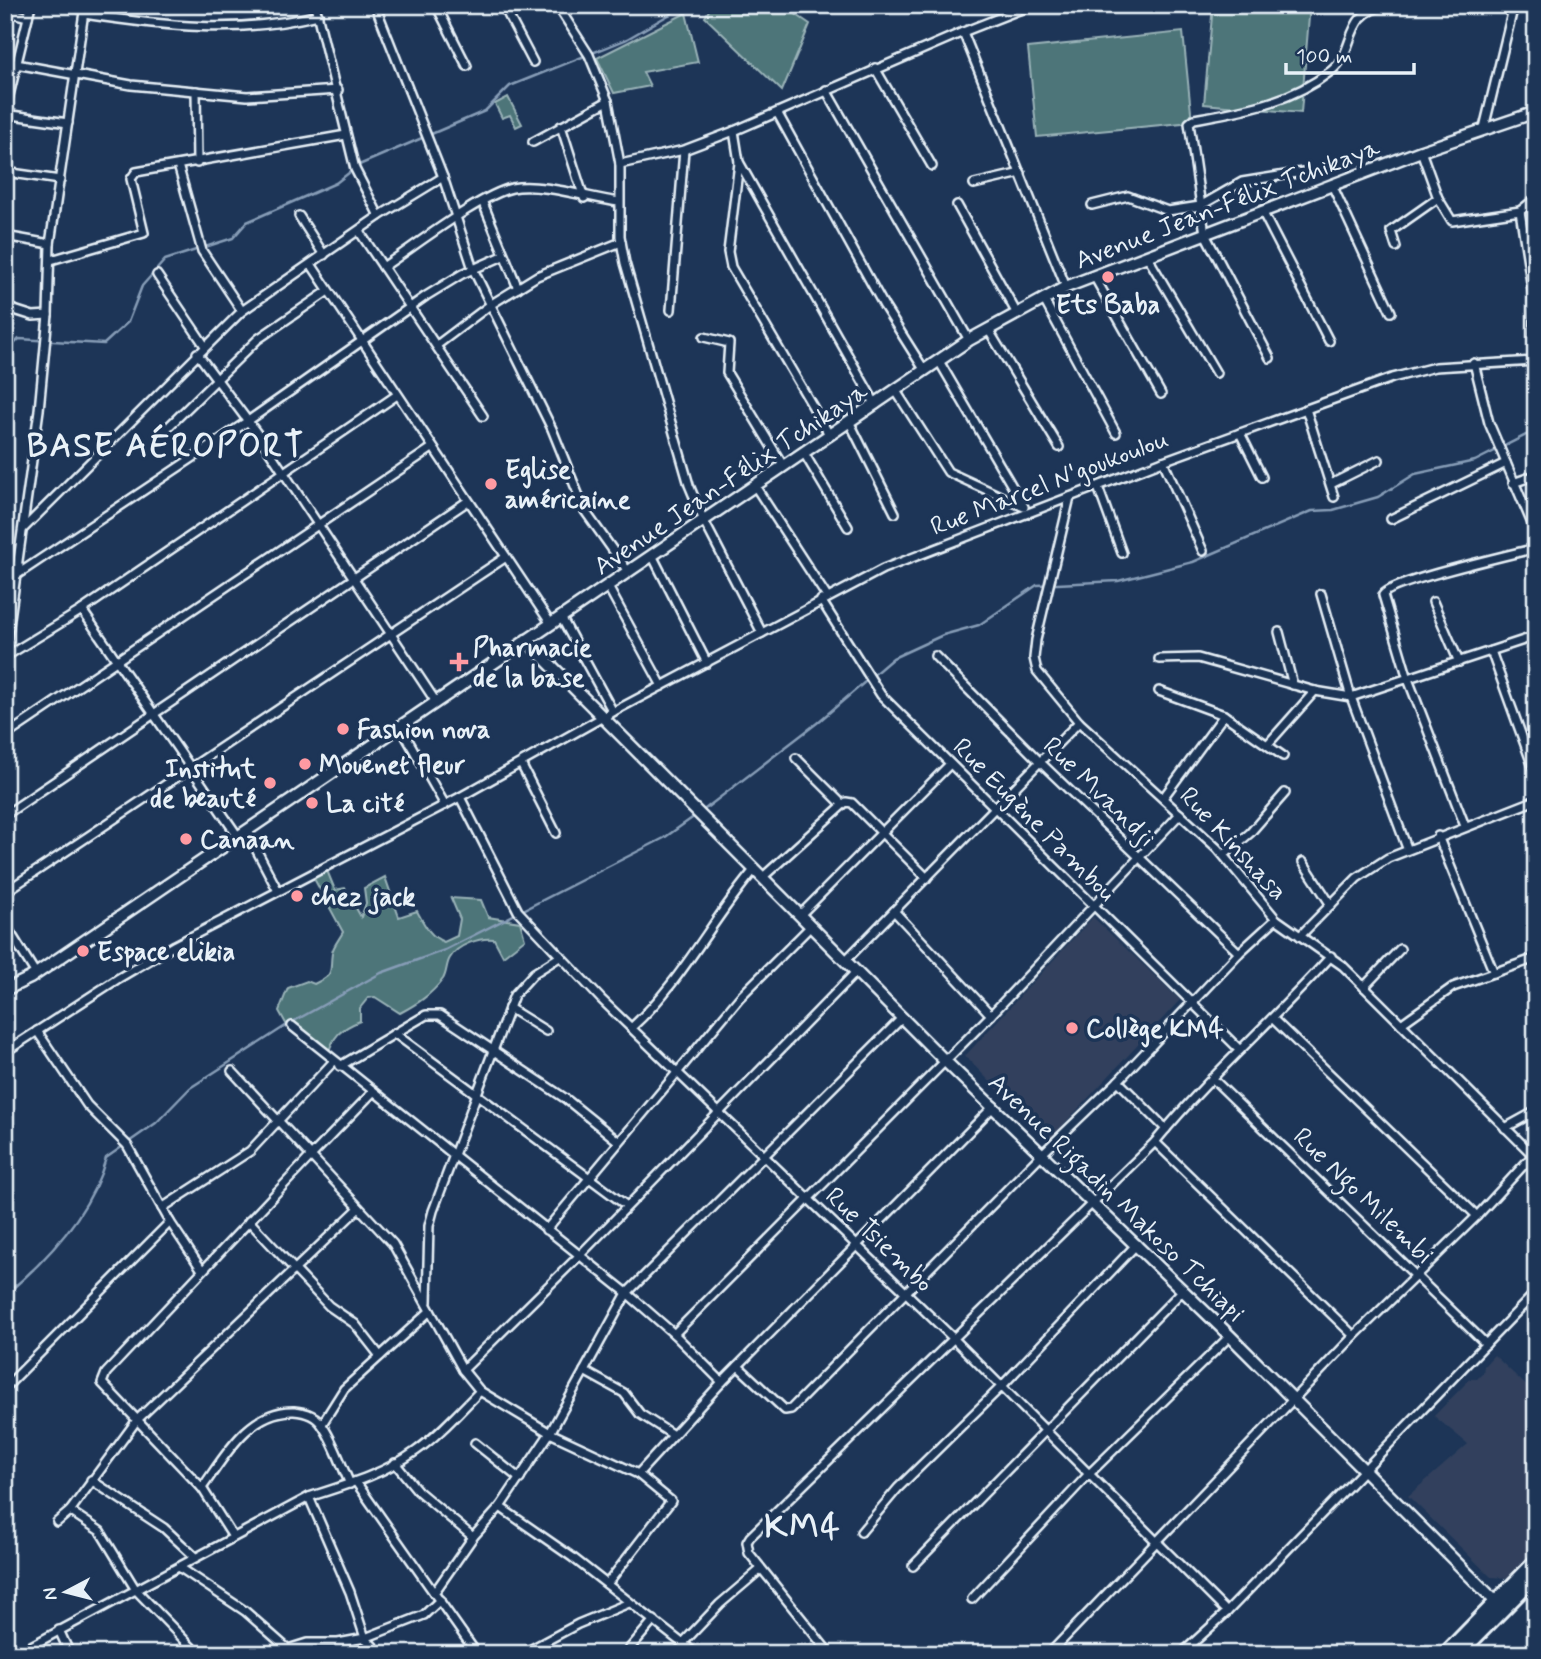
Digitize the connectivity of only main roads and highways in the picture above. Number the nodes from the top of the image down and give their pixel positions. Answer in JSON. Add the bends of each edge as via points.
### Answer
{"nodes":[{"id":1,"x":1536,"y":1561,"type":"edge"},
{"id":2,"x":1533,"y":1583,"type":"edge"},
{"id":3,"x":1499,"y":1605,"type":"junction"},
{"id":4,"x":1445,"y":1654,"type":"edge"},
{"id":5,"x":1459,"y":1654,"type":"edge"}],
"edges":[{"from":1,"to":3,"type":"highway"},
{"from":2,"to":3,"type":"highway"},
{"from":3,"to":4,"type":"highway"},
{"from":3,"to":5,"type":"highway"}]}
